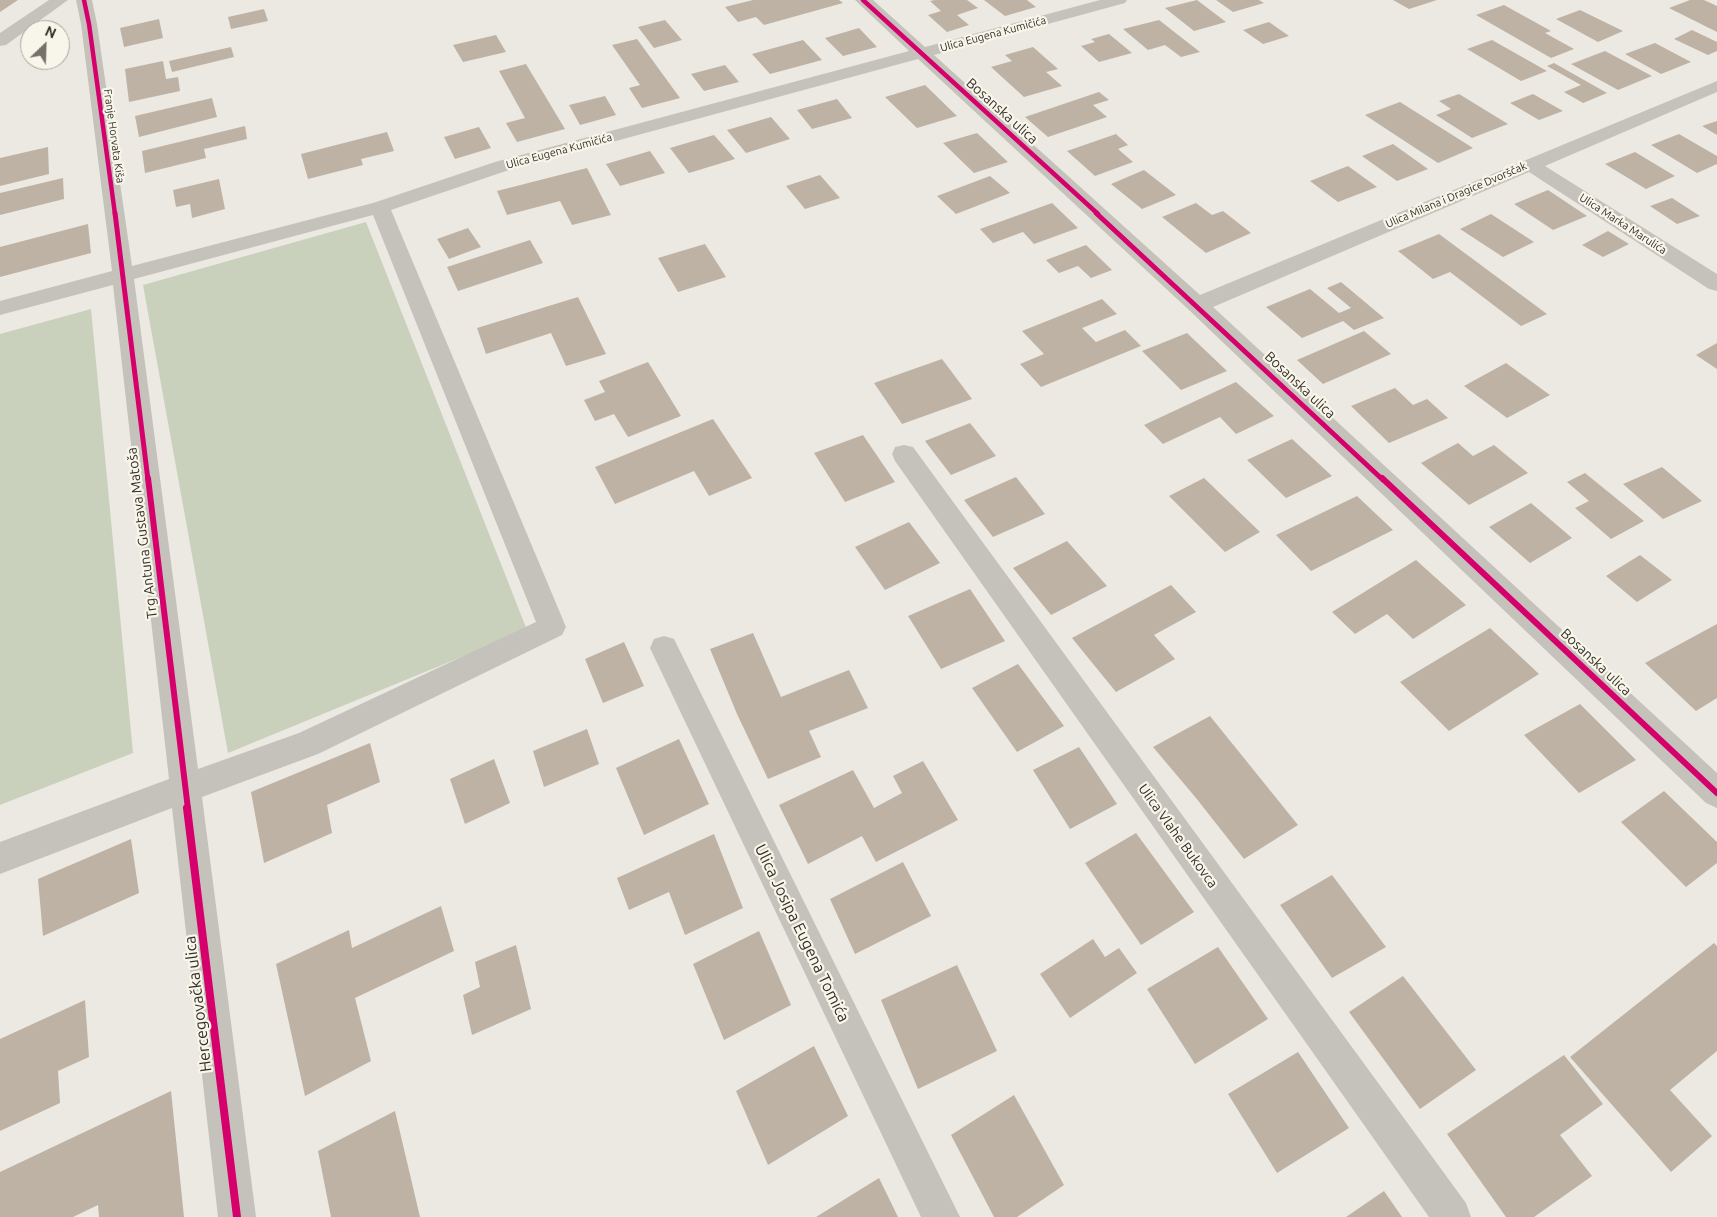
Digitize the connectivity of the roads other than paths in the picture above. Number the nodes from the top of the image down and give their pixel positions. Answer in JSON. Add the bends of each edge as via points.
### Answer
{"nodes":[{"id":1,"x":60,"y":0,"type":"edge"},
{"id":2,"x":84,"y":0,"type":"edge"},
{"id":3,"x":863,"y":0,"type":"edge"},
{"id":4,"x":1119,"y":0,"type":"edge"},
{"id":5,"x":3,"y":36,"type":"edge"},
{"id":6,"x":920,"y":54,"type":"junction"},
{"id":7,"x":1717,"y":86,"type":"edge"},
{"id":8,"x":1529,"y":164,"type":"junction"},
{"id":9,"x":380,"y":207,"type":"junction"},
{"id":10,"x":123,"y":275,"type":"junction"},
{"id":11,"x":1717,"y":284,"type":"edge"},
{"id":12,"x":1196,"y":305,"type":"junction"},
{"id":13,"x":0,"y":308,"type":"edge"},
{"id":14,"x":904,"y":454,"type":"dead end"},
{"id":15,"x":664,"y":648,"type":"dead end"},
{"id":16,"x":185,"y":788,"type":"junction"},
{"id":17,"x":1717,"y":793,"type":"edge"},
{"id":18,"x":0,"y":858,"type":"edge"},
{"id":19,"x":238,"y":1217,"type":"edge"},
{"id":20,"x":941,"y":1217,"type":"edge"},
{"id":21,"x":1452,"y":1217,"type":"edge"}],
"edges":[{"from":1,"to":5,"type":"street"},
{"from":2,"to":10,"type":"street","name":"Franje Horvata Kiša"},
{"from":3,"to":6,"type":"street","name":"Bosanska ulica"},
{"from":4,"to":6,"type":"street","name":"Ulica Eugena Kumičića"},
{"from":6,"to":9,"type":"street","name":"Ulica Eugena Kumičića","via":[[502,166]]},
{"from":6,"to":12,"type":"street","name":"Bosanska ulica"},
{"from":7,"to":8,"type":"street","name":"Ulica Milana i Dragice Dvorščak"},
{"from":8,"to":11,"type":"street","name":"Ulica Marka Marulića"},
{"from":8,"to":12,"type":"street","name":"Ulica Milana i Dragice Dvorščak"},
{"from":9,"to":10,"type":"street","name":"Ulica Eugena Kumičića"},
{"from":9,"to":16,"type":"street","via":[[552,627],[307,744]]},
{"from":10,"to":13,"type":"street","name":"Ulica Eugena Kumičića"},
{"from":10,"to":16,"type":"street","name":"Trg Antuna Gustava Matoša"},
{"from":12,"to":17,"type":"street","name":"Bosanska ulica"},
{"from":14,"to":21,"type":"street","name":"Ulica Vlahe Bukovca"},
{"from":15,"to":20,"type":"street","name":"Ulica Josipa Eugena Tomića"},
{"from":16,"to":18,"type":"street"},
{"from":16,"to":19,"type":"street","name":"Hercegovačka ulica"}]}
